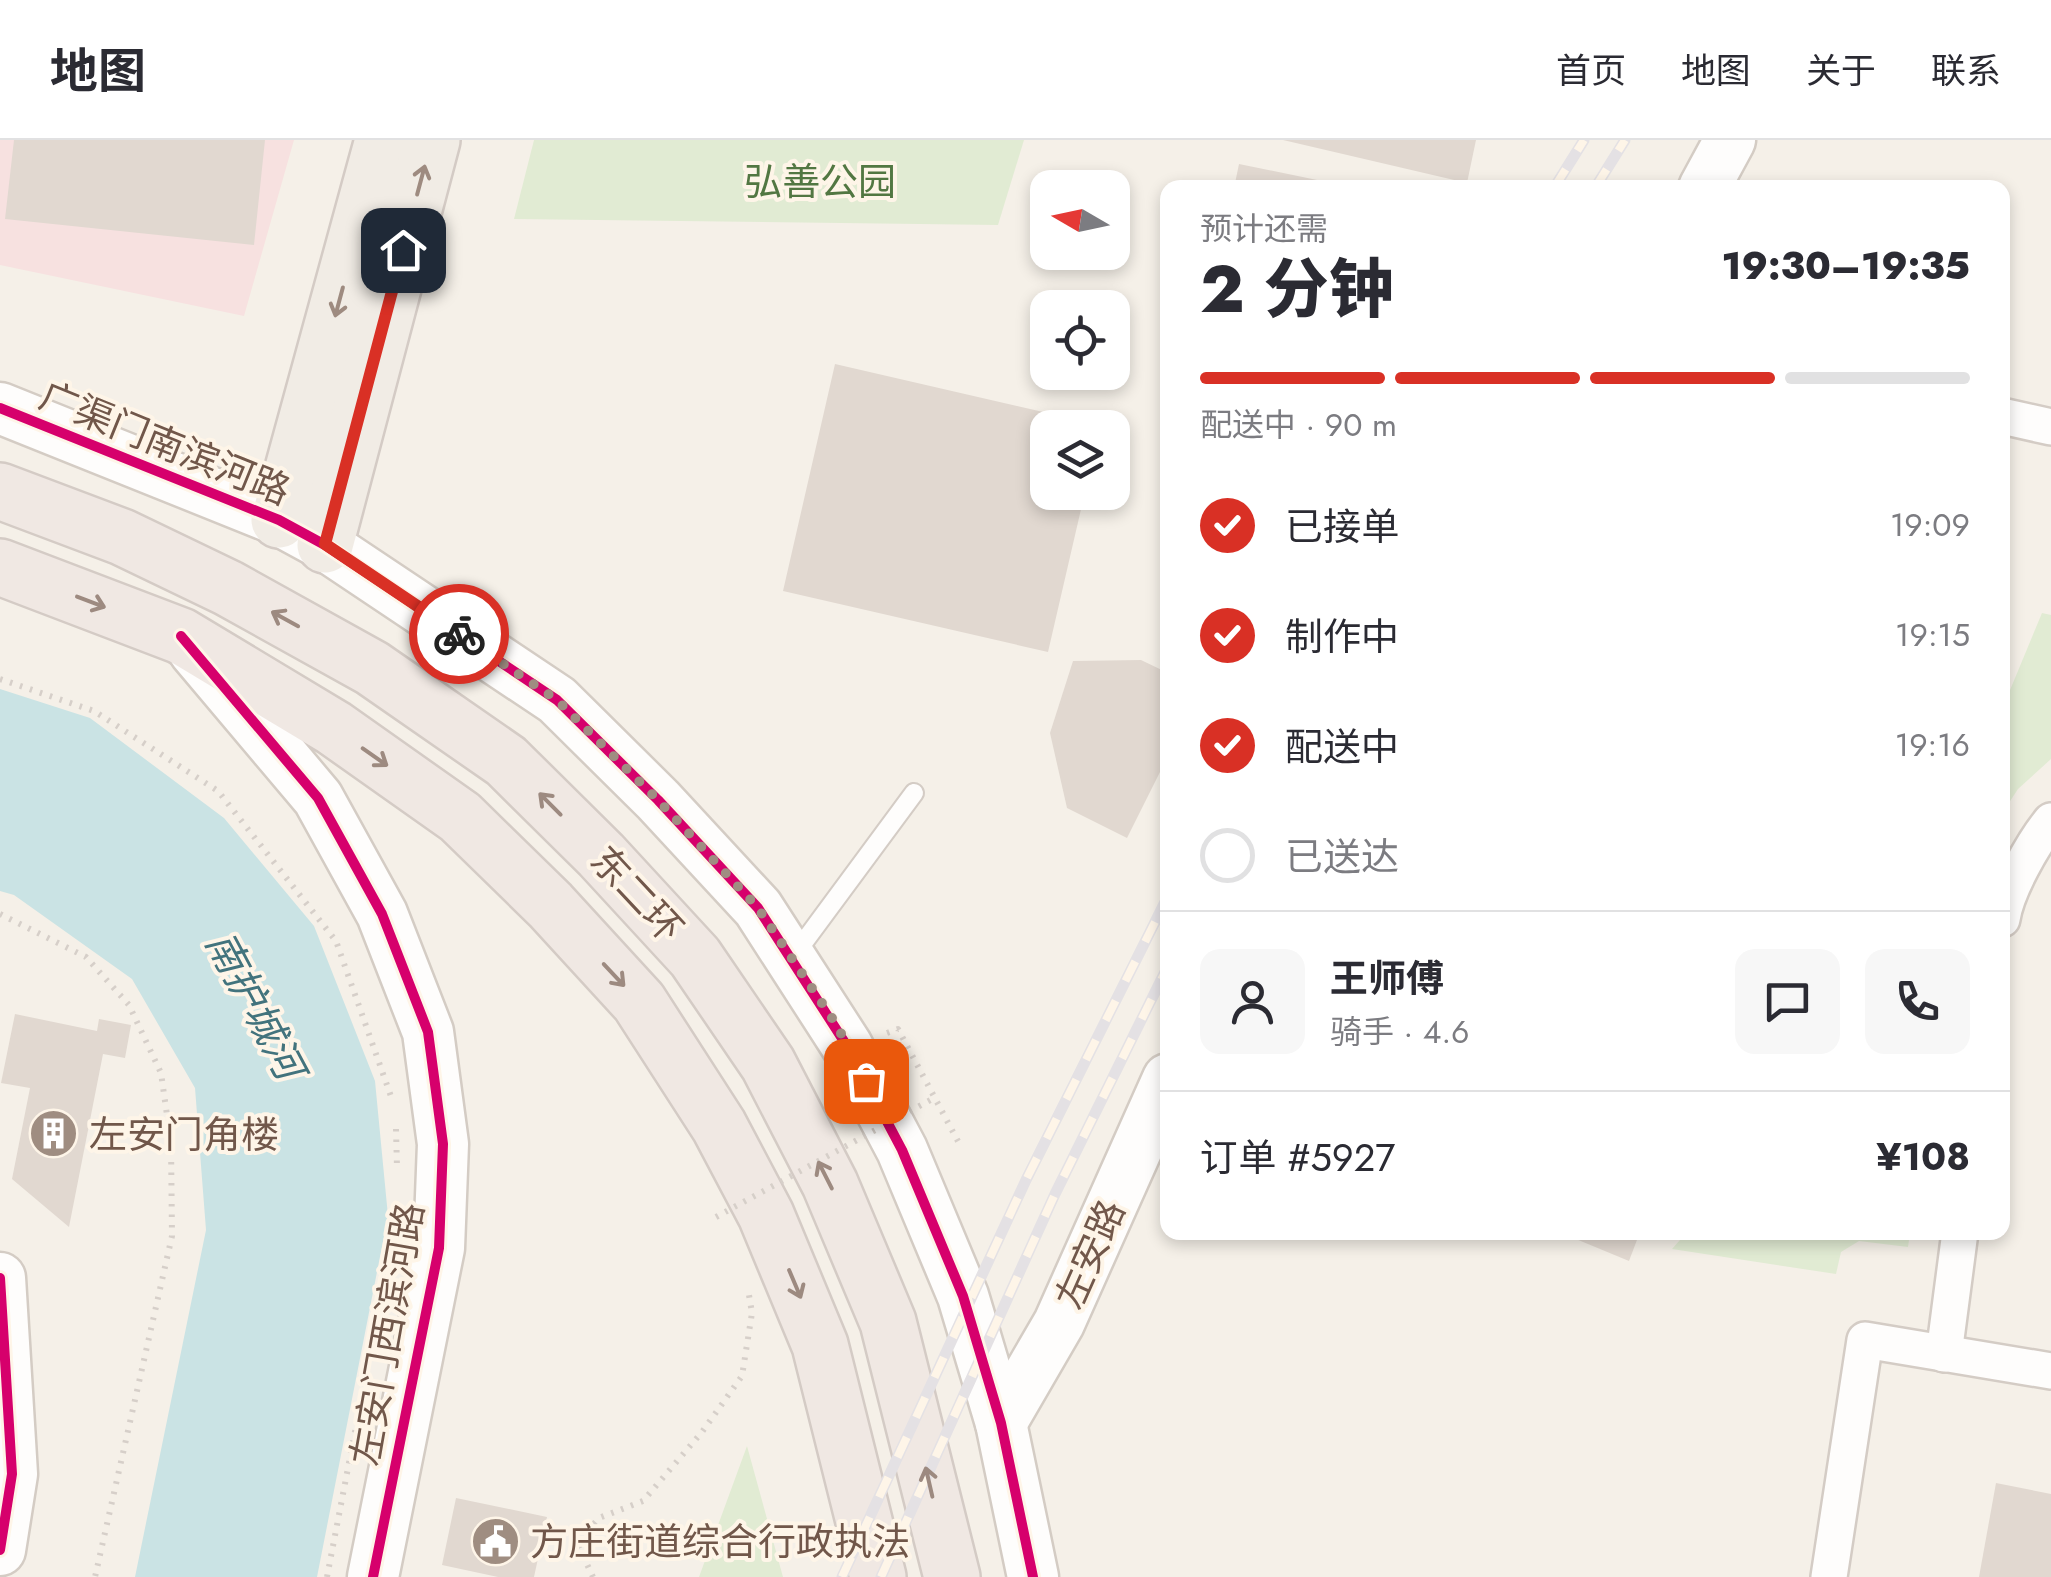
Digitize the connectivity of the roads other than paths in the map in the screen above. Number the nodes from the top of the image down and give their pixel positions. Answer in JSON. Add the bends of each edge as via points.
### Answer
{"nodes":[{"id":1,"x":383,"y":140,"type":"edge"},
{"id":2,"x":432,"y":140,"type":"edge"},
{"id":3,"x":1730,"y":140,"type":"edge"},
{"id":4,"x":1708,"y":180,"type":"edge"},
{"id":5,"x":0,"y":408,"type":"edge"},
{"id":6,"x":2010,"y":418,"type":"edge"},
{"id":7,"x":2051,"y":427,"type":"edge"},
{"id":8,"x":0,"y":491,"type":"edge"},
{"id":9,"x":302,"y":532,"type":"junction"},
{"id":10,"x":0,"y":567,"type":"edge"},
{"id":11,"x":181,"y":636,"type":"junction"},
{"id":12,"x":914,"y":793,"type":"dead end"},
{"id":13,"x":2051,"y":821,"type":"edge"},
{"id":14,"x":2010,"y":893,"type":"edge"},
{"id":15,"x":791,"y":958,"type":"junction"},
{"id":16,"x":1160,"y":1097,"type":"edge"},
{"id":17,"x":1959,"y":1240,"type":"edge"},
{"id":18,"x":0,"y":1278,"type":"edge"},
{"id":19,"x":1944,"y":1354,"type":"junction"},
{"id":20,"x":2051,"y":1371,"type":"edge"},
{"id":21,"x":1002,"y":1423,"type":"junction"},
{"id":22,"x":0,"y":1550,"type":"edge"},
{"id":23,"x":373,"y":1577,"type":"edge"},
{"id":24,"x":878,"y":1577,"type":"edge"},
{"id":25,"x":952,"y":1577,"type":"edge"},
{"id":26,"x":1034,"y":1577,"type":"edge"},
{"id":27,"x":1829,"y":1577,"type":"edge"}],
"edges":[{"from":1,"to":9,"type":"main road","one_way":true},
{"from":9,"to":2,"type":"main road","one_way":true},
{"from":3,"to":4,"type":"street"},
{"from":5,"to":9,"type":"street","name":"广渠门南滨河路"},
{"from":6,"to":7,"type":"street"},
{"from":25,"to":8,"type":"highway","name":"东二环","one_way":true,"via":[[888,1322],[830,1184],[776,1082],[696,958],[506,761],[372,668],[122,537]]},
{"from":9,"to":15,"type":"street","name":"广渠门南滨河路","via":[[557,700],[758,908]]},
{"from":10,"to":11,"type":"highway","name":"东二环","one_way":true},
{"from":11,"to":23,"type":"street","name":"左安门西滨河路","via":[[318,798],[382,914],[428,1032],[444,1144],[439,1248]]},
{"from":11,"to":24,"type":"highway","name":"东二环","one_way":true,"via":[[334,728],[460,816],[640,1002],[706,1102],[766,1215],[820,1344]]},
{"from":12,"to":15,"type":"lane"},
{"from":13,"to":14,"type":"street"},
{"from":15,"to":21,"type":"street","name":"广渠门南滨河路","via":[[836,1024],[902,1150],[963,1296]]},
{"from":16,"to":21,"type":"street","name":"左安路","via":[[1059,1323]]},
{"from":17,"to":19,"type":"street"},
{"from":18,"to":22,"type":"street","via":[[12,1474]]},
{"from":19,"to":20,"type":"street"},
{"from":19,"to":27,"type":"street","via":[[1866,1340]]},
{"from":21,"to":26,"type":"street","name":"广渠门南滨河路"}]}
